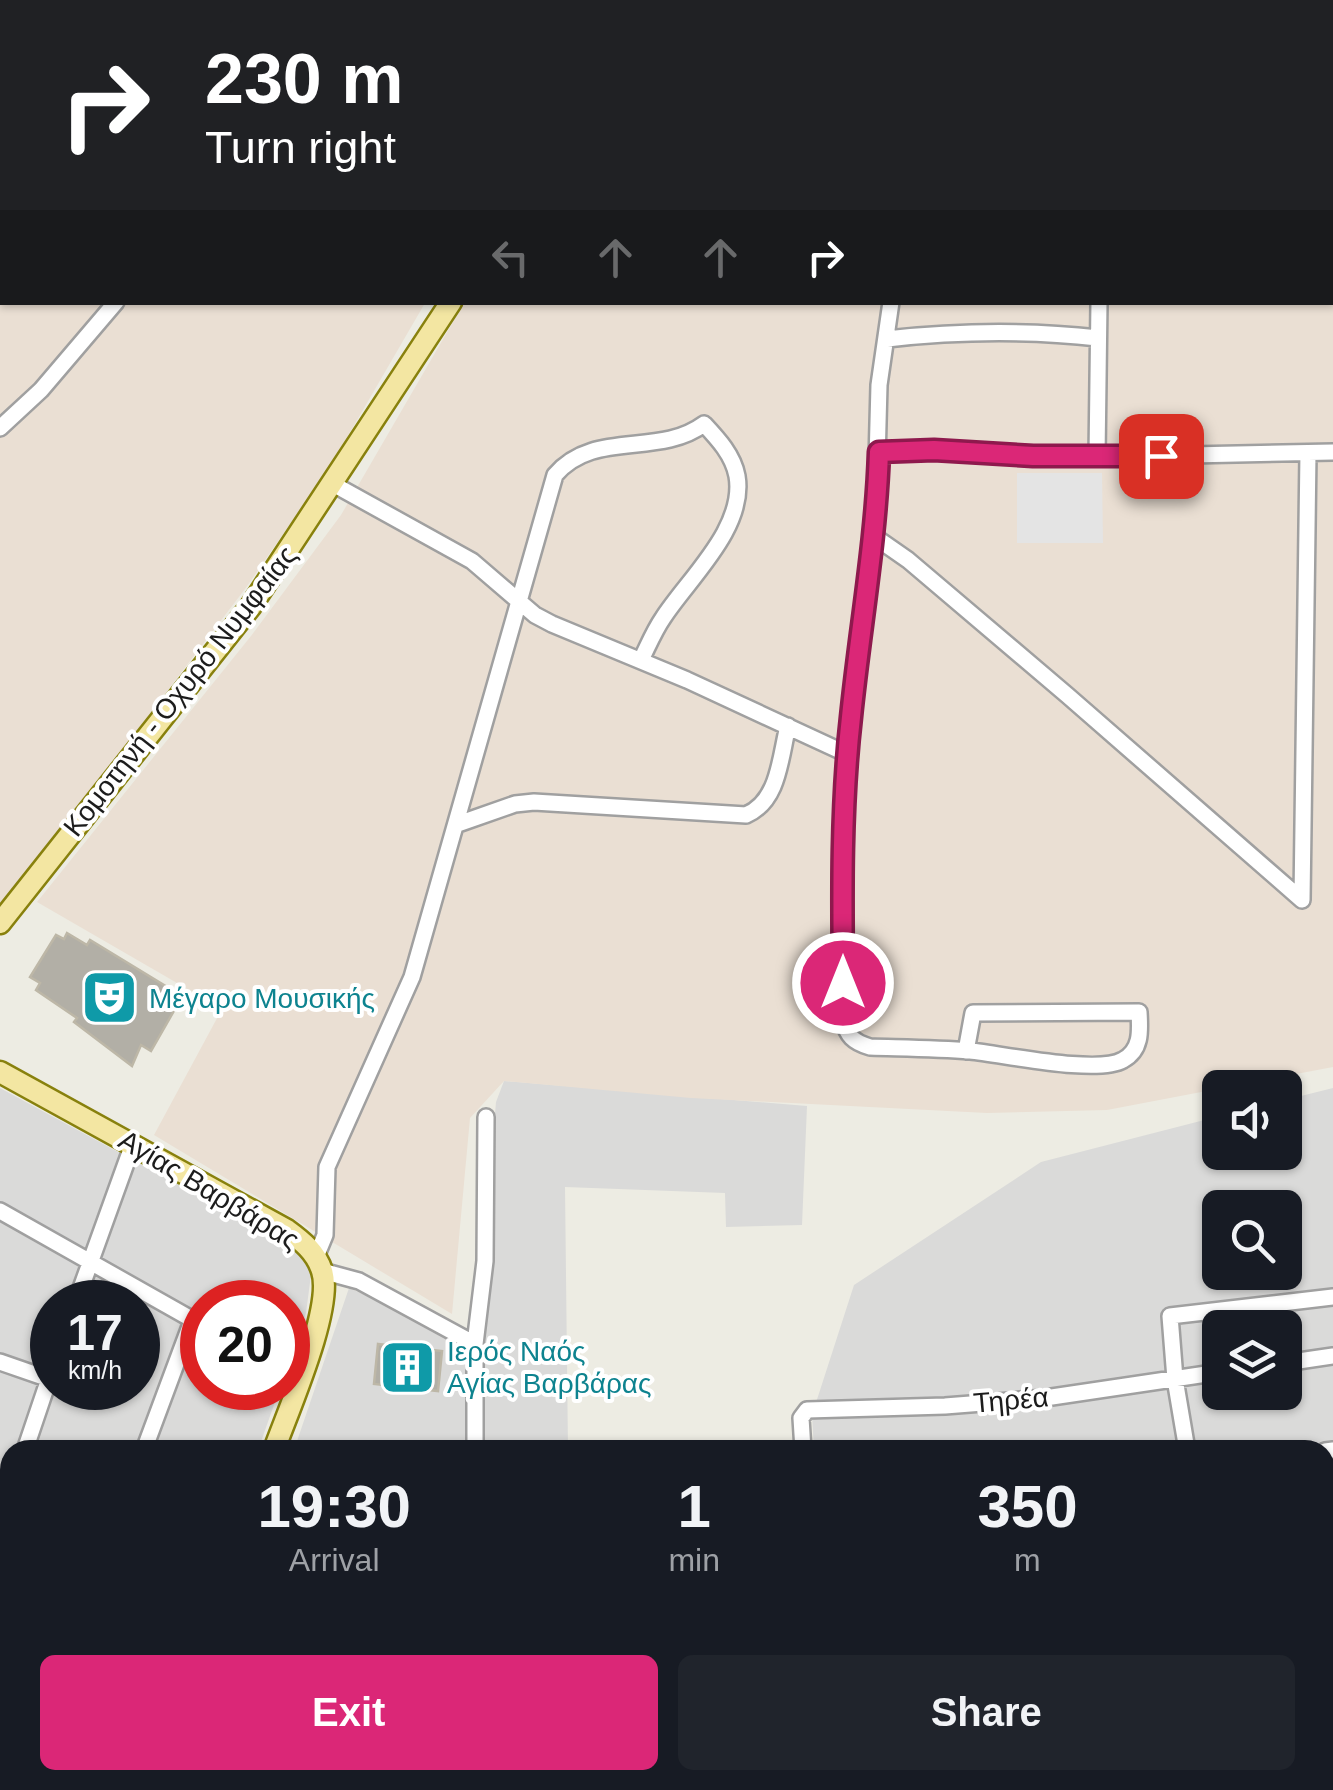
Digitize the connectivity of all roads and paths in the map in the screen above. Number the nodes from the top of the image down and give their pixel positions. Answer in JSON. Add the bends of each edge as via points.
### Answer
{"nodes":[{"id":1,"x":113,"y":305,"type":"edge"},
{"id":2,"x":448,"y":305,"type":"edge"},
{"id":3,"x":891,"y":305,"type":"edge"},
{"id":4,"x":1098,"y":305,"type":"edge"},
{"id":5,"x":1098,"y":338,"type":"junction"},
{"id":6,"x":887,"y":339,"type":"junction"},
{"id":7,"x":0,"y":428,"type":"edge"},
{"id":8,"x":879,"y":452,"type":"junction"},
{"id":9,"x":1308,"y":452,"type":"junction"},
{"id":10,"x":1333,"y":452,"type":"edge"},
{"id":11,"x":1097,"y":457,"type":"junction"},
{"id":12,"x":333,"y":484,"type":"junction"},
{"id":13,"x":875,"y":538,"type":"junction"},
{"id":14,"x":518,"y":602,"type":"junction"},
{"id":15,"x":642,"y":660,"type":"junction"},
{"id":16,"x":788,"y":726,"type":"junction"},
{"id":17,"x":847,"y":754,"type":"junction"},
{"id":18,"x":458,"y":824,"type":"junction"},
{"id":19,"x":0,"y":923,"type":"edge"},
{"id":20,"x":966,"y":1050,"type":"junction"},
{"id":21,"x":0,"y":1072,"type":"edge"},
{"id":22,"x":486,"y":1117,"type":"dead end"},
{"id":23,"x":132,"y":1144,"type":"junction"},
{"id":24,"x":0,"y":1211,"type":"edge"},
{"id":25,"x":91,"y":1260,"type":"junction"},
{"id":26,"x":319,"y":1264,"type":"junction"},
{"id":27,"x":84,"y":1280,"type":"edge"},
{"id":28,"x":1333,"y":1297,"type":"edge"},
{"id":29,"x":180,"y":1312,"type":"edge"},
{"id":30,"x":310,"y":1335,"type":"edge"},
{"id":31,"x":476,"y":1344,"type":"junction"},
{"id":32,"x":1333,"y":1356,"type":"edge"},
{"id":33,"x":1302,"y":1361,"type":"edge"},
{"id":34,"x":0,"y":1362,"type":"edge"},
{"id":35,"x":180,"y":1365,"type":"edge"},
{"id":36,"x":30,"y":1369,"type":"edge"},
{"id":37,"x":1202,"y":1375,"type":"edge"},
{"id":38,"x":1174,"y":1379,"type":"junction"},
{"id":39,"x":39,"y":1410,"type":"edge"},
{"id":40,"x":284,"y":1410,"type":"edge"},
{"id":41,"x":28,"y":1440,"type":"edge"},
{"id":42,"x":148,"y":1440,"type":"edge"},
{"id":43,"x":277,"y":1440,"type":"edge"},
{"id":44,"x":475,"y":1440,"type":"edge"},
{"id":45,"x":803,"y":1440,"type":"edge"},
{"id":46,"x":1185,"y":1440,"type":"edge"}],
"edges":[{"from":1,"to":7,"type":"street"},
{"from":2,"to":12,"type":"main road","name":"Κομοτηνή - Οχυρό Νυμφαίας"},
{"from":3,"to":6,"type":"street"},
{"from":4,"to":5,"type":"street"},
{"from":5,"to":6,"type":"street","via":[[1009,331]]},
{"from":5,"to":11,"type":"street"},
{"from":6,"to":8,"type":"street"},
{"from":8,"to":11,"type":"street"},
{"from":8,"to":13,"type":"street"},
{"from":9,"to":10,"type":"street"},
{"from":9,"to":11,"type":"street"},
{"from":9,"to":13,"type":"street","via":[[1302,900],[1067,694]]},
{"from":12,"to":14,"type":"street","via":[[446,544]]},
{"from":12,"to":19,"type":"main road","name":"Κομοτηνή - Οχυρό Νυμφαίας","via":[[217,650]]},
{"from":13,"to":17,"type":"street"},
{"from":14,"to":15,"type":"street","via":[[552,624]]},
{"from":14,"to":15,"type":"street","via":[[548,490],[562,466],[595,448],[678,440],[704,424],[728,454],[737,495],[710,555],[662,618]]},
{"from":14,"to":18,"type":"street"},
{"from":15,"to":16,"type":"street"},
{"from":16,"to":17,"type":"street"},
{"from":16,"to":18,"type":"street","via":[[769,797],[746,815],[534,802]]},
{"from":17,"to":20,"type":"street","via":[[846,1033],[870,1047]]},
{"from":18,"to":26,"type":"street","via":[[412,977],[327,1167]]},
{"from":20,"to":20,"type":"street","via":[[1113,1064],[1137,1048],[1139,1012],[973,1013]]},
{"from":21,"to":23,"type":"main road","name":"Αγίας Βαρβάρας"},
{"from":22,"to":31,"type":"street","via":[[485,1261]]},
{"from":23,"to":25,"type":"street"},
{"from":23,"to":26,"type":"main road","name":"Αγίας Βαρβάρας","via":[[287,1230]]},
{"from":24,"to":25,"type":"street"},
{"from":25,"to":27,"type":"street"},
{"from":25,"to":29,"type":"street"},
{"from":26,"to":30,"type":"main road","via":[[322,1310]]},
{"from":26,"to":31,"type":"street","name":"Αγίας Βαρβάρας"},
{"from":28,"to":38,"type":"street","via":[[1170,1316]]},
{"from":31,"to":44,"type":"street"},
{"from":32,"to":33,"type":"street"},
{"from":34,"to":36,"type":"street"},
{"from":35,"to":42,"type":"street"},
{"from":37,"to":38,"type":"street","name":"Τηρέα"},
{"from":38,"to":45,"type":"street","name":"Τηρέα","via":[[1044,1398],[811,1410],[802,1414]]},
{"from":38,"to":46,"type":"street"},
{"from":39,"to":41,"type":"street"},
{"from":40,"to":43,"type":"main road"}]}
